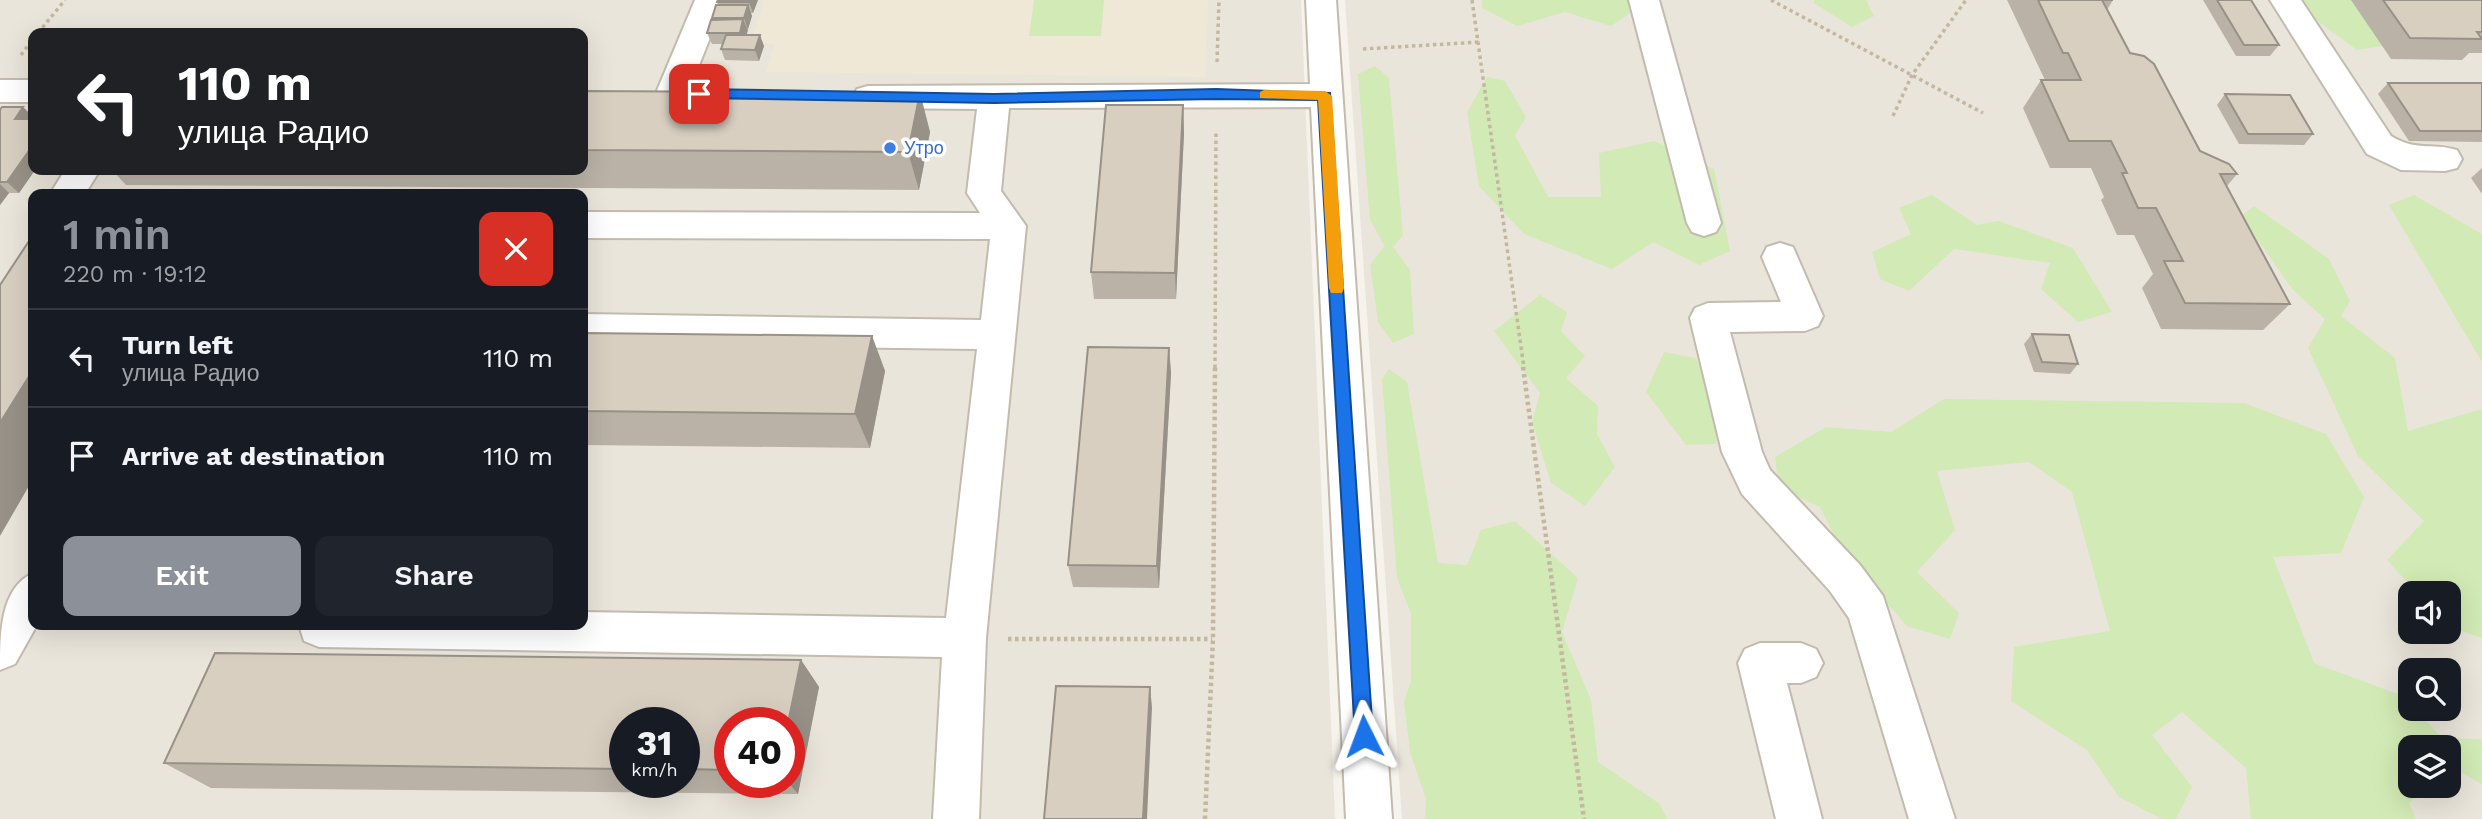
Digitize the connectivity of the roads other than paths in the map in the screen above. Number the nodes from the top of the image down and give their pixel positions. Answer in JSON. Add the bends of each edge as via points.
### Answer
{"nodes":[{"id":1,"x":710,"y":0,"type":"edge"},
{"id":2,"x":1321,"y":0,"type":"edge"},
{"id":3,"x":1644,"y":0,"type":"edge"},
{"id":4,"x":2285,"y":0,"type":"edge"},
{"id":5,"x":0,"y":90,"type":"edge"},
{"id":6,"x":28,"y":91,"type":"edge"},
{"id":7,"x":673,"y":93,"type":"edge"},
{"id":8,"x":833,"y":96,"type":"edge"},
{"id":9,"x":1325,"y":96,"type":"junction"},
{"id":10,"x":994,"y":99,"type":"junction"},
{"id":11,"x":2445,"y":159,"type":"dead end"},
{"id":12,"x":1704,"y":223,"type":"dead end"},
{"id":13,"x":588,"y":225,"type":"edge"},
{"id":14,"x":1009,"y":226,"type":"junction"},
{"id":15,"x":1780,"y":257,"type":"dead end"},
{"id":16,"x":588,"y":329,"type":"edge"},
{"id":17,"x":998,"y":335,"type":"junction"},
{"id":18,"x":28,"y":601,"type":"edge"},
{"id":19,"x":495,"y":630,"type":"edge"},
{"id":20,"x":965,"y":638,"type":"junction"},
{"id":21,"x":0,"y":650,"type":"edge"},
{"id":22,"x":1801,"y":663,"type":"dead end"},
{"id":23,"x":956,"y":819,"type":"edge"},
{"id":24,"x":1369,"y":819,"type":"edge"},
{"id":25,"x":1799,"y":819,"type":"edge"},
{"id":26,"x":1931,"y":819,"type":"edge"}],
"edges":[{"from":1,"to":7,"type":"street"},
{"from":2,"to":9,"type":"street"},
{"from":3,"to":12,"type":"street"},
{"from":4,"to":11,"type":"street","via":[[2379,145],[2401,158]]},
{"from":5,"to":6,"type":"street"},
{"from":8,"to":10,"type":"street"},
{"from":9,"to":10,"type":"street"},
{"from":9,"to":24,"type":"street"},
{"from":10,"to":14,"type":"street","via":[[984,193]]},
{"from":13,"to":14,"type":"street"},
{"from":14,"to":17,"type":"street"},
{"from":15,"to":26,"type":"street","via":[[1805,316],[1708,318],[1742,452],[1756,482],[1845,578],[1868,610]]},
{"from":16,"to":17,"type":"street"},
{"from":17,"to":20,"type":"street"},
{"from":18,"to":21,"type":"street"},
{"from":19,"to":20,"type":"street"},
{"from":20,"to":23,"type":"street"},
{"from":22,"to":25,"type":"street","via":[[1760,663]]}]}
